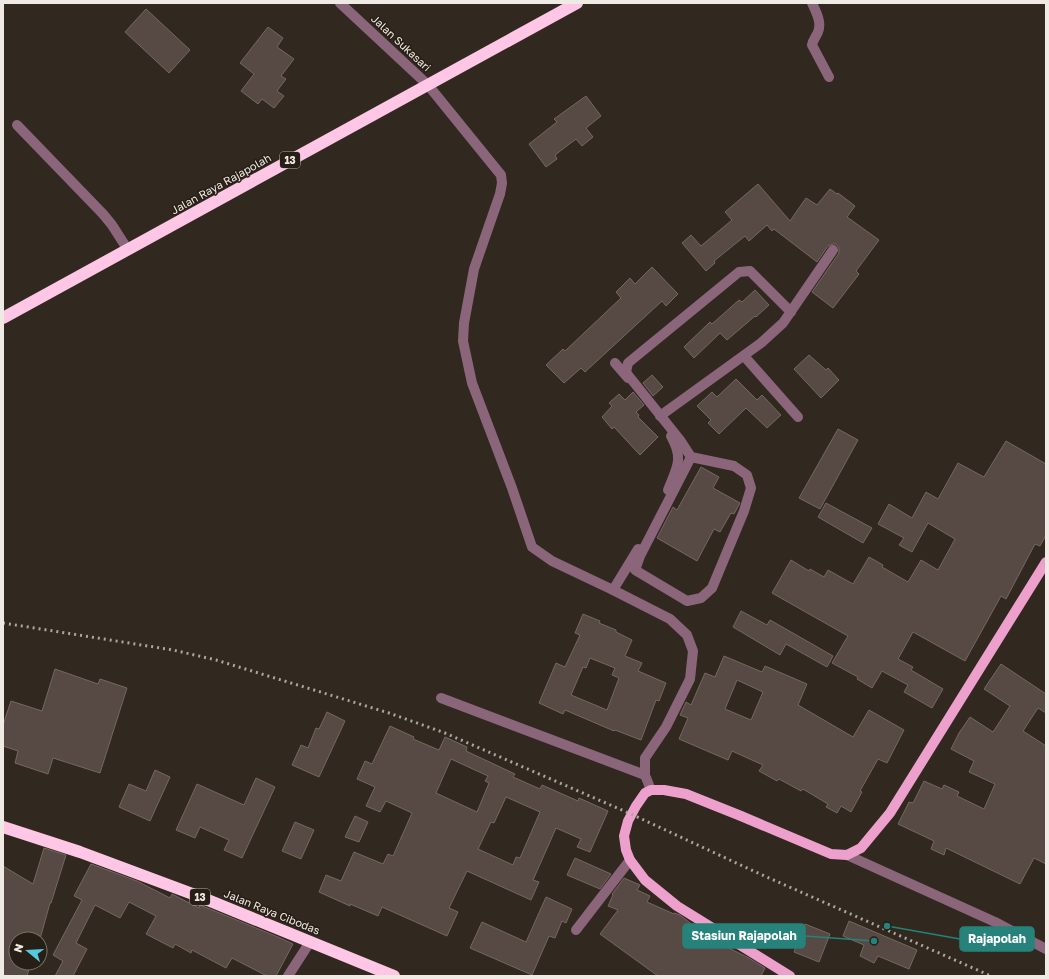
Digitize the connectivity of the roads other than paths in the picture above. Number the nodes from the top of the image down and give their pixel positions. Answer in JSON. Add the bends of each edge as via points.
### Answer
{"nodes":[{"id":1,"x":578,"y":3,"type":"edge"},
{"id":2,"x":812,"y":3,"type":"edge"},
{"id":3,"x":344,"y":5,"type":"edge"},
{"id":4,"x":829,"y":77,"type":"dead end"},
{"id":5,"x":428,"y":85,"type":"junction"},
{"id":6,"x":17,"y":125,"type":"dead end"},
{"id":7,"x":128,"y":250,"type":"junction"},
{"id":8,"x":833,"y":250,"type":"dead end"},
{"id":9,"x":791,"y":312,"type":"junction"},
{"id":10,"x":3,"y":318,"type":"edge"},
{"id":11,"x":744,"y":356,"type":"junction"},
{"id":12,"x":615,"y":364,"type":"dead end"},
{"id":13,"x":660,"y":416,"type":"junction"},
{"id":14,"x":798,"y":417,"type":"dead end"},
{"id":15,"x":691,"y":457,"type":"junction"},
{"id":16,"x":1046,"y":564,"type":"edge"},
{"id":17,"x":636,"y":570,"type":"junction"},
{"id":18,"x":613,"y":590,"type":"junction"},
{"id":19,"x":441,"y":698,"type":"dead end"},
{"id":20,"x":645,"y":775,"type":"junction"},
{"id":21,"x":651,"y":790,"type":"junction"},
{"id":22,"x":3,"y":827,"type":"edge"},
{"id":23,"x":847,"y":855,"type":"junction"},
{"id":24,"x":630,"y":860,"type":"junction"},
{"id":25,"x":576,"y":930,"type":"dead end"},
{"id":26,"x":310,"y":942,"type":"junction"},
{"id":27,"x":1046,"y":949,"type":"edge"},
{"id":28,"x":288,"y":976,"type":"edge"},
{"id":29,"x":394,"y":976,"type":"edge"},
{"id":30,"x":790,"y":976,"type":"edge"}],
"edges":[{"from":1,"to":5,"type":"highway","name":"Jalan Raya Rajapolah","number":"13"},
{"from":2,"to":4,"type":"street","via":[[819,22],[819,30],[812,45]]},
{"from":3,"to":5,"type":"street","name":"Jalan Sukasari"},
{"from":5,"to":7,"type":"highway","name":"Jalan Raya Rajapolah","number":"13"},
{"from":5,"to":18,"type":"street","name":"Jalan Sukasari","via":[[501,175],[500,194],[474,269],[463,341],[472,383],[532,547],[552,561]]},
{"from":6,"to":7,"type":"street","via":[[103,214]]},
{"from":7,"to":10,"type":"highway","name":"Jalan Raya Rajapolah","number":"13"},
{"from":8,"to":9,"type":"street"},
{"from":9,"to":11,"type":"street","via":[[784,323]]},
{"from":9,"to":13,"type":"street","via":[[750,271],[739,272],[628,363],[626,372]]},
{"from":11,"to":13,"type":"street"},
{"from":11,"to":14,"type":"street"},
{"from":12,"to":13,"type":"street"},
{"from":13,"to":15,"type":"street"},
{"from":13,"to":18,"type":"street","via":[[674,441],[679,459],[668,489],[643,540]]},
{"from":15,"to":17,"type":"street","via":[[640,556]]},
{"from":15,"to":17,"type":"street","via":[[734,466],[747,475],[751,488],[712,588],[702,598],[687,601]]},
{"from":16,"to":23,"type":"main road","via":[[890,813],[862,848]]},
{"from":17,"to":18,"type":"street"},
{"from":18,"to":20,"type":"street","name":"Jalan Sukasari","via":[[670,620],[687,635],[693,651],[690,679],[646,758]]},
{"from":19,"to":20,"type":"street"},
{"from":20,"to":21,"type":"street"},
{"from":21,"to":23,"type":"main road","via":[[686,794],[830,854]]},
{"from":21,"to":24,"type":"main road","via":[[645,793],[628,821],[624,836]]},
{"from":22,"to":26,"type":"highway","name":"Jalan Raya Cibodas","number":"13","via":[[80,852],[198,896]]},
{"from":23,"to":27,"type":"street","via":[[996,922]]},
{"from":24,"to":25,"type":"street"},
{"from":24,"to":30,"type":"main road","via":[[645,880],[677,906]]},
{"from":26,"to":28,"type":"street"},
{"from":26,"to":29,"type":"highway","name":"Jalan Raya Cibodas","number":"13"}]}
